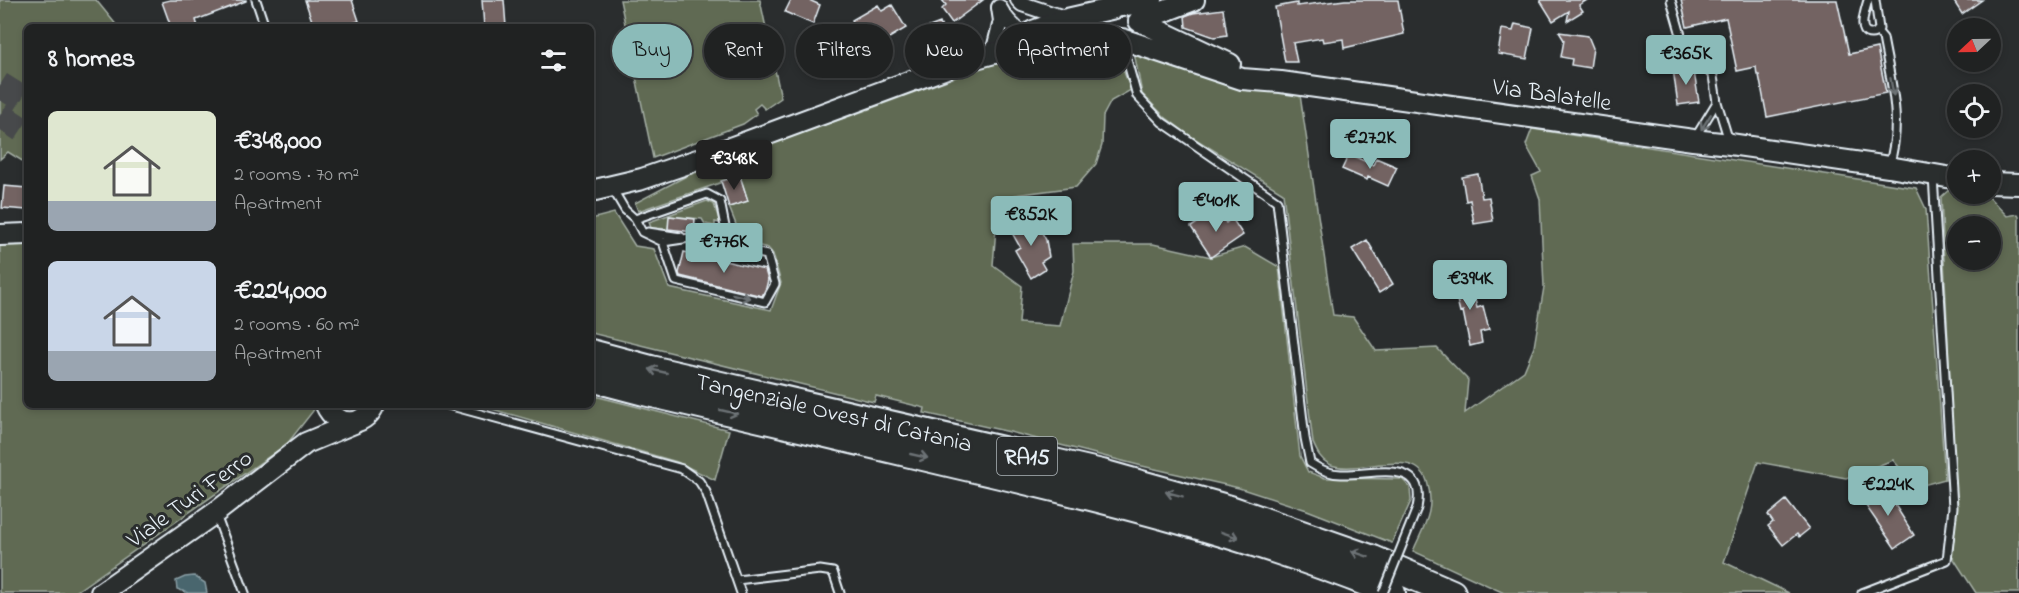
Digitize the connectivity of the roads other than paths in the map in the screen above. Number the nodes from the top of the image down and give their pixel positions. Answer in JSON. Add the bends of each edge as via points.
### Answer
{"nodes":[{"id":1,"x":256,"y":0,"type":"edge"},
{"id":2,"x":1194,"y":0,"type":"edge"},
{"id":3,"x":1671,"y":0,"type":"edge"},
{"id":4,"x":1868,"y":0,"type":"edge"},
{"id":5,"x":1875,"y":0,"type":"edge"},
{"id":6,"x":1020,"y":2,"type":"edge"},
{"id":7,"x":998,"y":4,"type":"edge"},
{"id":8,"x":1159,"y":5,"type":"edge"},
{"id":9,"x":1119,"y":7,"type":"junction"},
{"id":10,"x":1067,"y":19,"type":"junction"},
{"id":11,"x":1139,"y":21,"type":"junction"},
{"id":12,"x":264,"y":24,"type":"edge"},
{"id":13,"x":1014,"y":24,"type":"edge"},
{"id":14,"x":1027,"y":24,"type":"edge"},
{"id":15,"x":1058,"y":24,"type":"edge"},
{"id":16,"x":1106,"y":24,"type":"edge"},
{"id":17,"x":1878,"y":31,"type":"junction"},
{"id":18,"x":1166,"y":34,"type":"junction"},
{"id":19,"x":1131,"y":37,"type":"edge"},
{"id":20,"x":1131,"y":43,"type":"edge"},
{"id":21,"x":995,"y":45,"type":"joint"},
{"id":22,"x":984,"y":51,"type":"edge"},
{"id":23,"x":1131,"y":74,"type":"edge"},
{"id":24,"x":920,"y":78,"type":"edge"},
{"id":25,"x":1281,"y":82,"type":"junction"},
{"id":26,"x":1717,"y":102,"type":"junction"},
{"id":27,"x":1693,"y":141,"type":"junction"},
{"id":28,"x":1730,"y":144,"type":"junction"},
{"id":29,"x":1889,"y":167,"type":"junction"},
{"id":30,"x":1933,"y":176,"type":"junction"},
{"id":31,"x":1947,"y":178,"type":"edge"},
{"id":32,"x":2001,"y":183,"type":"edge"},
{"id":33,"x":2019,"y":184,"type":"edge"},
{"id":34,"x":612,"y":187,"type":"junction"},
{"id":35,"x":594,"y":190,"type":"edge"},
{"id":36,"x":635,"y":219,"type":"junction"},
{"id":37,"x":0,"y":226,"type":"edge"},
{"id":38,"x":24,"y":226,"type":"edge"},
{"id":39,"x":642,"y":232,"type":"junction"},
{"id":40,"x":0,"y":234,"type":"edge"},
{"id":41,"x":24,"y":234,"type":"edge"},
{"id":42,"x":690,"y":238,"type":"junction"},
{"id":43,"x":663,"y":242,"type":"junction"},
{"id":44,"x":729,"y":246,"type":"junction"},
{"id":45,"x":594,"y":354,"type":"edge"},
{"id":46,"x":594,"y":379,"type":"edge"},
{"id":47,"x":325,"y":408,"type":"edge"},
{"id":48,"x":328,"y":408,"type":"edge"},
{"id":49,"x":459,"y":408,"type":"edge"},
{"id":50,"x":369,"y":411,"type":"edge"},
{"id":51,"x":306,"y":443,"type":"junction"},
{"id":52,"x":215,"y":513,"type":"junction"},
{"id":53,"x":737,"y":580,"type":"junction"},
{"id":54,"x":101,"y":593,"type":"edge"},
{"id":55,"x":245,"y":593,"type":"edge"},
{"id":56,"x":741,"y":593,"type":"edge"},
{"id":57,"x":840,"y":593,"type":"edge"},
{"id":58,"x":1383,"y":593,"type":"edge"},
{"id":59,"x":1392,"y":593,"type":"edge"},
{"id":60,"x":1452,"y":593,"type":"edge"},
{"id":61,"x":1862,"y":593,"type":"edge"}],
"edges":[{"from":1,"to":12,"type":"lane"},
{"from":2,"to":8,"type":"main road"},
{"from":3,"to":26,"type":"lane","via":[[1683,42],[1713,76]]},
{"from":4,"to":17,"type":"lane","via":[[1863,28],[1870,34]]},
{"from":5,"to":17,"type":"lane"},
{"from":6,"to":10,"type":"street"},
{"from":6,"to":14,"type":"street"},
{"from":7,"to":13,"type":"street"},
{"from":7,"to":21,"type":"street","via":[[1001,21]]},
{"from":8,"to":9,"type":"main road"},
{"from":8,"to":11,"type":"main road"},
{"from":8,"to":18,"type":"main road"},
{"from":9,"to":10,"type":"main road"},
{"from":9,"to":11,"type":"main road","via":[[1133,9]]},
{"from":9,"to":16,"type":"main road","via":[[1109,13]]},
{"from":10,"to":15,"type":"main road"},
{"from":11,"to":18,"type":"main road"},
{"from":11,"to":19,"type":"main road"},
{"from":17,"to":29,"type":"lane","one_way":true,"via":[[1883,38],[1896,117],[1896,144]]},
{"from":18,"to":25,"type":"main road"},
{"from":20,"to":25,"type":"main road","via":[[1242,79]]},
{"from":21,"to":22,"type":"main road"},
{"from":23,"to":58,"type":"lane","bridge":true,"via":[[1137,96],[1162,122],[1278,201],[1310,463],[1328,472],[1393,472],[1415,480],[1417,508]]},
{"from":24,"to":34,"type":"main road","via":[[706,158]]},
{"from":25,"to":27,"type":"main road","name":"Via Balatelle"},
{"from":26,"to":27,"type":"lane","one_way":true},
{"from":26,"to":28,"type":"lane"},
{"from":27,"to":28,"type":"main road","name":"Via Balatelle"},
{"from":28,"to":29,"type":"main road","name":"Via Balatelle"},
{"from":29,"to":30,"type":"main road","name":"Via Balatelle"},
{"from":30,"to":31,"type":"main road","name":"Via Balatelle"},
{"from":30,"to":61,"type":"lane","via":[[1953,507],[1947,560]]},
{"from":32,"to":33,"type":"main road"},
{"from":34,"to":35,"type":"main road"},
{"from":34,"to":36,"type":"lane"},
{"from":36,"to":39,"type":"lane"},
{"from":36,"to":44,"type":"lane","via":[[706,194],[720,201]]},
{"from":37,"to":38,"type":"main road"},
{"from":39,"to":42,"type":"lane"},
{"from":39,"to":43,"type":"lane"},
{"from":40,"to":41,"type":"main road"},
{"from":42,"to":43,"type":"lane"},
{"from":42,"to":44,"type":"lane"},
{"from":43,"to":44,"type":"lane","one_way":true,"via":[[676,281],[765,302],[775,284],[768,255]]},
{"from":60,"to":45,"type":"highway","name":"Tangenziale Ovest di Catania","number":"RA15","one_way":true,"via":[[1373,559],[1220,506],[1102,474]]},
{"from":46,"to":59,"type":"highway","name":"Tangenziale Ovest di Catania","number":"RA15","one_way":true,"via":[[1096,497],[1220,531]]},
{"from":47,"to":51,"type":"main road"},
{"from":48,"to":50,"type":"main road","via":[[337,419],[347,423]]},
{"from":49,"to":53,"type":"lane","via":[[682,469],[692,475],[706,492]]},
{"from":50,"to":51,"type":"main road"},
{"from":51,"to":52,"type":"main road","name":"Viale Turi Ferro"},
{"from":52,"to":54,"type":"main road","name":"Viale Turi Ferro"},
{"from":52,"to":55,"type":"lane"},
{"from":53,"to":56,"type":"lane"},
{"from":53,"to":57,"type":"lane","via":[[820,570],[833,572]]}]}
